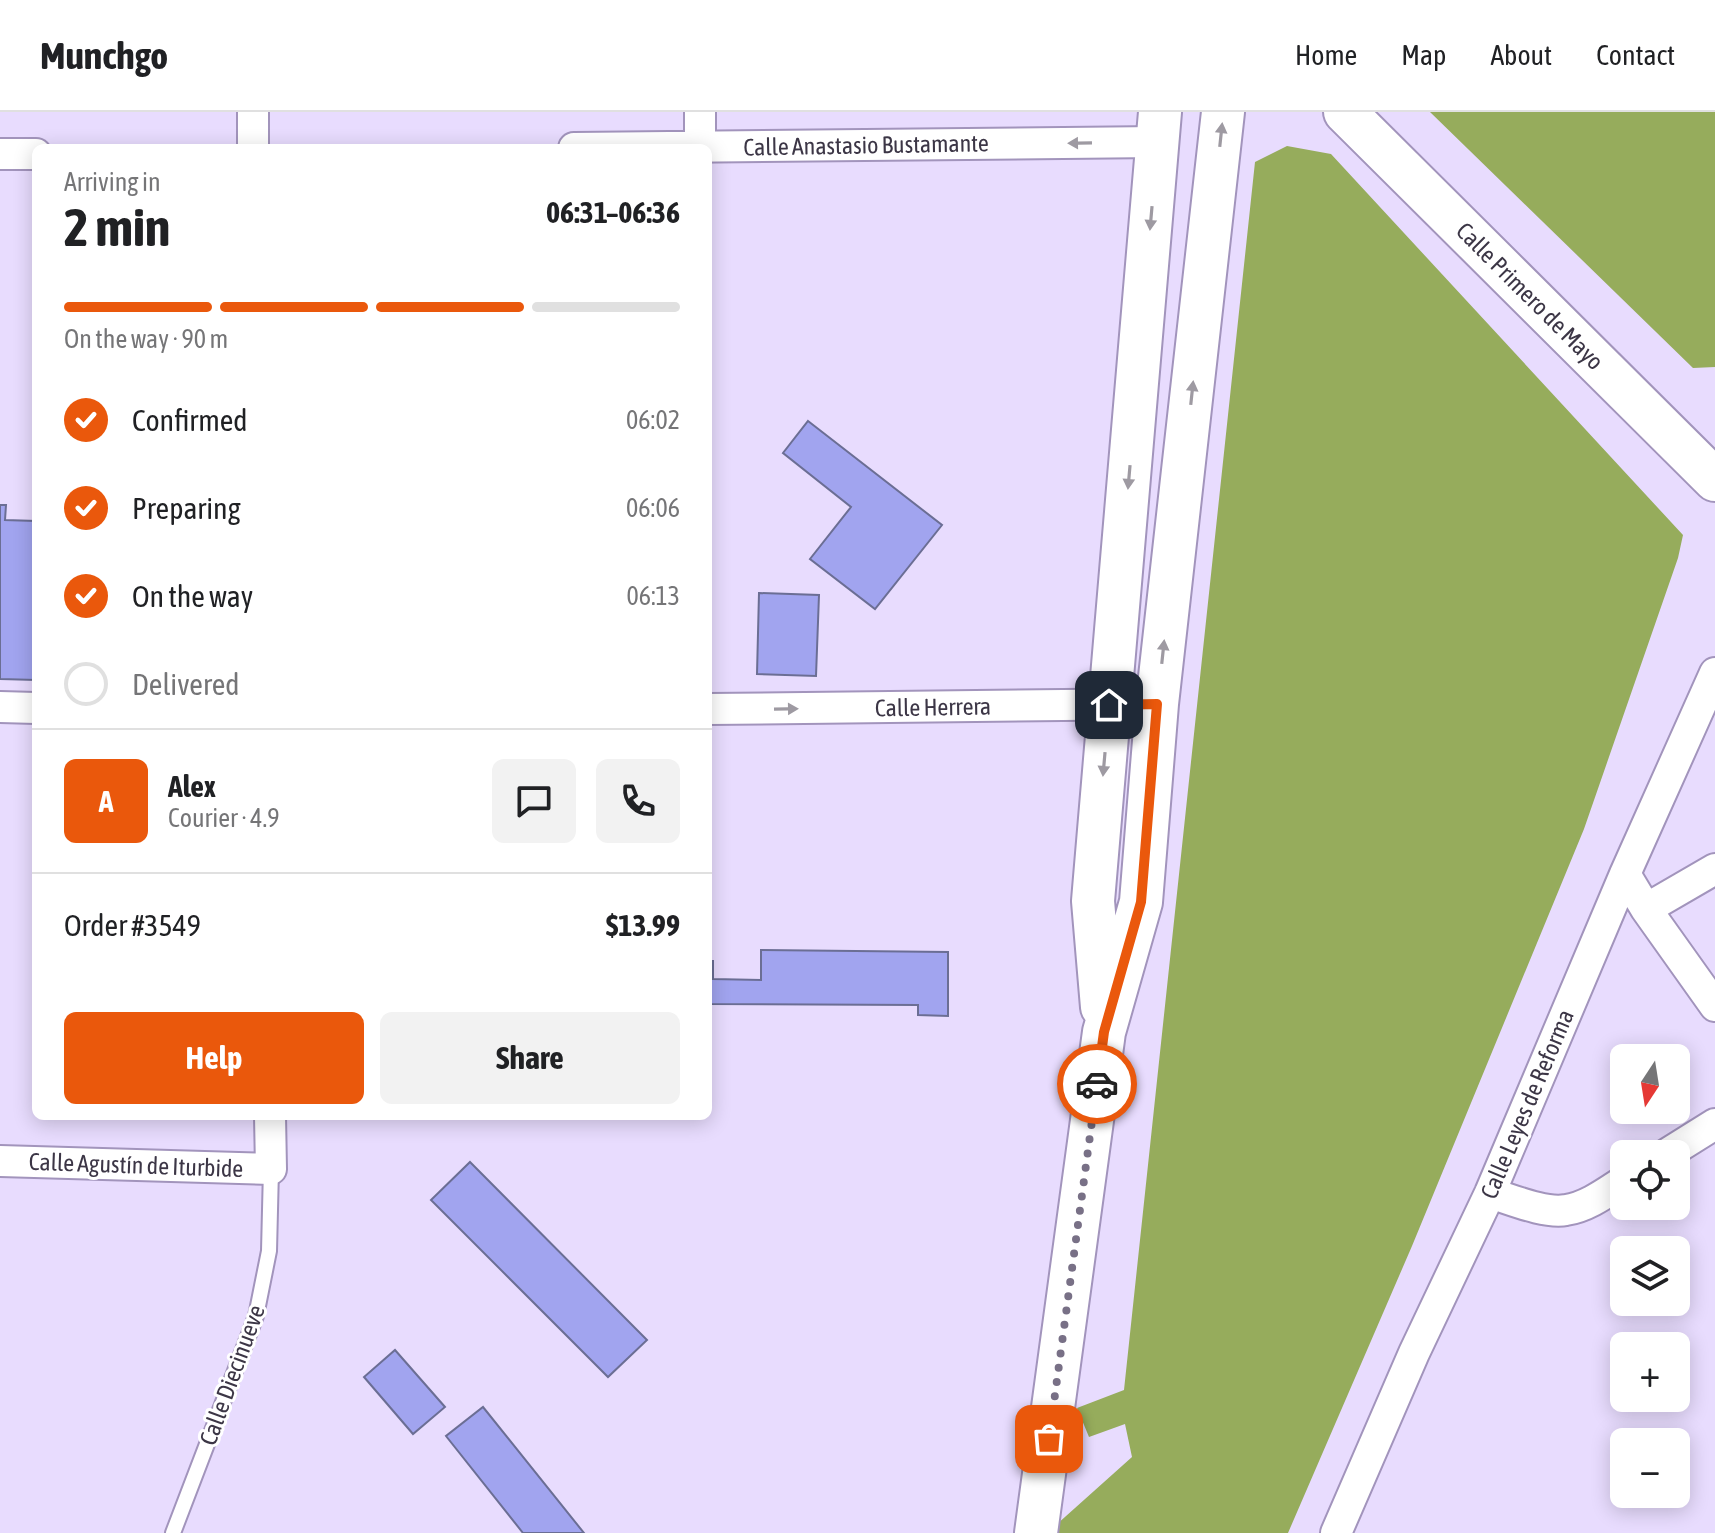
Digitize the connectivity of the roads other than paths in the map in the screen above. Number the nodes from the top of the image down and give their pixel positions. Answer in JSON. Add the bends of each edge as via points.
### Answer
{"nodes":[{"id":1,"x":253,"y":112,"type":"edge"},
{"id":2,"x":700,"y":112,"type":"edge"},
{"id":3,"x":1223,"y":112,"type":"edge"},
{"id":4,"x":1345,"y":112,"type":"edge"},
{"id":5,"x":1159,"y":127,"type":"edge"},
{"id":6,"x":253,"y":144,"type":"edge"},
{"id":7,"x":700,"y":144,"type":"edge"},
{"id":8,"x":712,"y":146,"type":"edge"},
{"id":9,"x":0,"y":154,"type":"edge"},
{"id":10,"x":32,"y":154,"type":"edge"},
{"id":11,"x":1715,"y":480,"type":"edge"},
{"id":12,"x":1715,"y":673,"type":"edge"},
{"id":13,"x":1157,"y":704,"type":"junction"},
{"id":14,"x":1109,"y":705,"type":"junction"},
{"id":15,"x":0,"y":707,"type":"edge"},
{"id":16,"x":32,"y":708,"type":"edge"},
{"id":17,"x":712,"y":709,"type":"edge"},
{"id":18,"x":1715,"y":869,"type":"edge"},
{"id":19,"x":1625,"y":874,"type":"junction"},
{"id":20,"x":1646,"y":909,"type":"junction"},
{"id":21,"x":1715,"y":1006,"type":"edge"},
{"id":22,"x":1104,"y":1032,"type":"junction"},
{"id":23,"x":270,"y":1120,"type":"edge"},
{"id":24,"x":1715,"y":1124,"type":"edge"},
{"id":25,"x":1689,"y":1140,"type":"edge"},
{"id":26,"x":0,"y":1161,"type":"edge"},
{"id":27,"x":271,"y":1169,"type":"junction"},
{"id":28,"x":1610,"y":1190,"type":"edge"},
{"id":29,"x":1490,"y":1193,"type":"junction"},
{"id":30,"x":173,"y":1533,"type":"edge"},
{"id":31,"x":1036,"y":1533,"type":"edge"},
{"id":32,"x":1336,"y":1533,"type":"edge"}],
"edges":[{"from":1,"to":6,"type":"street"},
{"from":2,"to":7,"type":"street"},
{"from":13,"to":3,"type":"main road","one_way":true},
{"from":4,"to":11,"type":"main road","name":"Calle Primero de Mayo"},
{"from":5,"to":8,"type":"street","name":"Calle Anastasio Bustamante","one_way":true},
{"from":5,"to":14,"type":"main road","one_way":true},
{"from":9,"to":10,"type":"street"},
{"from":12,"to":19,"type":"street","name":"Calle Leyes de Reforma"},
{"from":13,"to":14,"type":"street","name":"Calle Herrera"},
{"from":13,"to":22,"type":"main road","via":[[1141,902]]},
{"from":17,"to":14,"type":"street","name":"Calle Herrera","one_way":true},
{"from":14,"to":22,"type":"main road","one_way":true,"via":[[1093,901]]},
{"from":15,"to":16,"type":"street"},
{"from":18,"to":20,"type":"street"},
{"from":19,"to":20,"type":"street"},
{"from":19,"to":29,"type":"street","name":"Calle Leyes de Reforma"},
{"from":20,"to":21,"type":"street"},
{"from":22,"to":31,"type":"main road"},
{"from":23,"to":27,"type":"street","name":"Calle Diecinueve"},
{"from":24,"to":25,"type":"street"},
{"from":26,"to":27,"type":"street","name":"Calle Agustín de Iturbide"},
{"from":27,"to":30,"type":"lane","name":"Calle Diecinueve","via":[[269,1251],[256,1316]]},
{"from":28,"to":29,"type":"street","via":[[1565,1211]]},
{"from":29,"to":32,"type":"street","name":"Calle Leyes de Reforma"}]}
